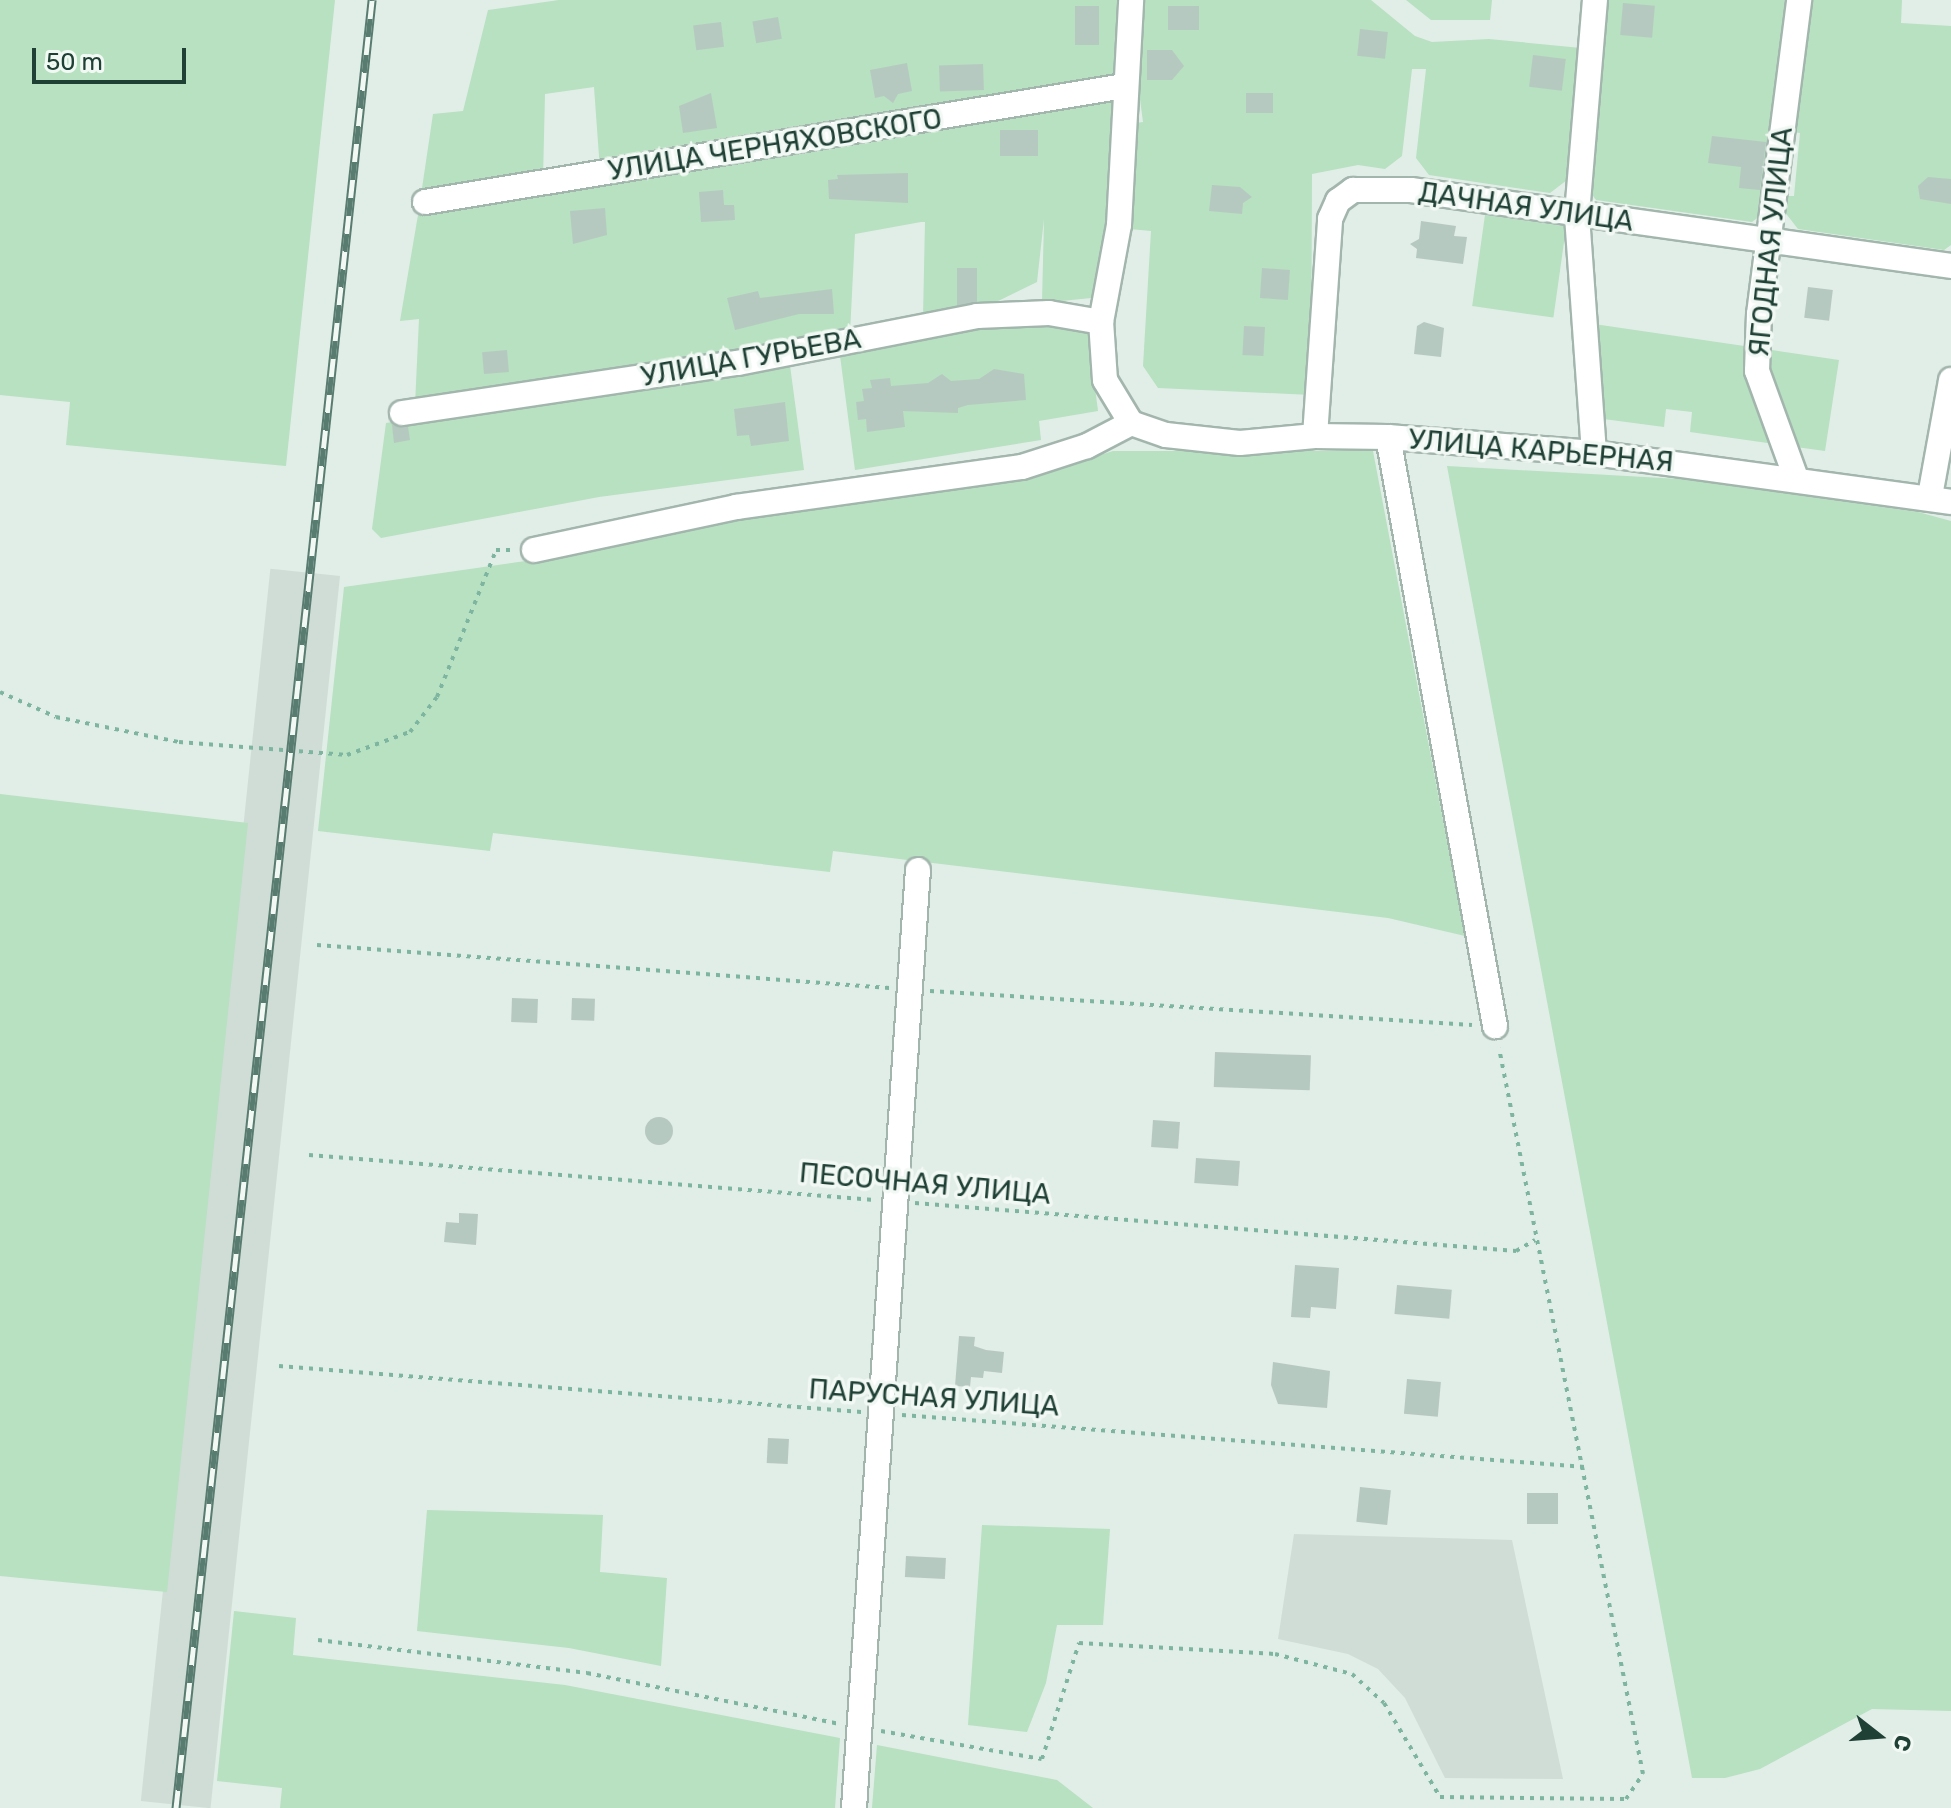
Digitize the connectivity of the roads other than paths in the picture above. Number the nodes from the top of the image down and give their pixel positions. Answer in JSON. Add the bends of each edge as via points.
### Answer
{"nodes":[{"id":1,"x":1131,"y":0,"type":"edge"},
{"id":2,"x":1595,"y":0,"type":"edge"},
{"id":3,"x":1799,"y":0,"type":"edge"},
{"id":4,"x":1124,"y":86,"type":"junction"},
{"id":5,"x":425,"y":202,"type":"dead end"},
{"id":6,"x":1577,"y":214,"type":"junction"},
{"id":7,"x":1770,"y":243,"type":"junction"},
{"id":8,"x":1951,"y":266,"type":"edge"},
{"id":9,"x":1101,"y":322,"type":"junction"},
{"id":10,"x":1951,"y":380,"type":"edge"},
{"id":11,"x":402,"y":413,"type":"dead end"},
{"id":12,"x":1131,"y":423,"type":"junction"},
{"id":13,"x":1315,"y":436,"type":"junction"},
{"id":14,"x":1388,"y":437,"type":"junction"},
{"id":15,"x":1594,"y":453,"type":"junction"},
{"id":16,"x":1796,"y":478,"type":"junction"},
{"id":17,"x":1941,"y":499,"type":"edge"},
{"id":18,"x":534,"y":550,"type":"road end"},
{"id":19,"x":918,"y":870,"type":"dead end"},
{"id":20,"x":1495,"y":1026,"type":"road end"},
{"id":21,"x":854,"y":1808,"type":"edge"}],
"edges":[{"from":1,"to":4,"type":"street"},
{"from":2,"to":6,"type":"street"},
{"from":3,"to":7,"type":"street","name":"ЯГОДНАЯ УЛИЦА"},
{"from":4,"to":5,"type":"street","name":"УЛИЦА ЧЕРНЯХОВСКОГО"},
{"from":4,"to":9,"type":"street","via":[[1119,225]]},
{"from":6,"to":7,"type":"street","name":"ДАЧНАЯ УЛИЦА"},
{"from":6,"to":13,"type":"street","name":"ДАЧНАЯ УЛИЦА","via":[[1411,190],[1353,190],[1338,201],[1327,249]]},
{"from":6,"to":15,"type":"street"},
{"from":7,"to":8,"type":"street","name":"ДАЧНАЯ УЛИЦА"},
{"from":7,"to":16,"type":"street","name":"ЯГОДНАЯ УЛИЦА","via":[[1757,371]]},
{"from":9,"to":11,"type":"street","name":"УЛИЦА ГУРЬЕВА","via":[[1049,313],[977,316],[723,365]]},
{"from":9,"to":12,"type":"street","via":[[1105,380]]},
{"from":10,"to":17,"type":"street"},
{"from":12,"to":13,"type":"street","name":"УЛИЦА КАРЬЕРНАЯ","via":[[1166,435],[1240,443]]},
{"from":12,"to":18,"type":"street","via":[[1087,446],[1022,467],[736,507]]},
{"from":13,"to":14,"type":"street","name":"УЛИЦА КАРЬЕРНАЯ"},
{"from":14,"to":15,"type":"street","name":"УЛИЦА КАРЬЕРНАЯ"},
{"from":14,"to":20,"type":"street"},
{"from":15,"to":16,"type":"street","name":"УЛИЦА КАРЬЕРНАЯ"},
{"from":16,"to":17,"type":"street","name":"УЛИЦА КАРЬЕРНАЯ"},
{"from":19,"to":21,"type":"street"}]}
